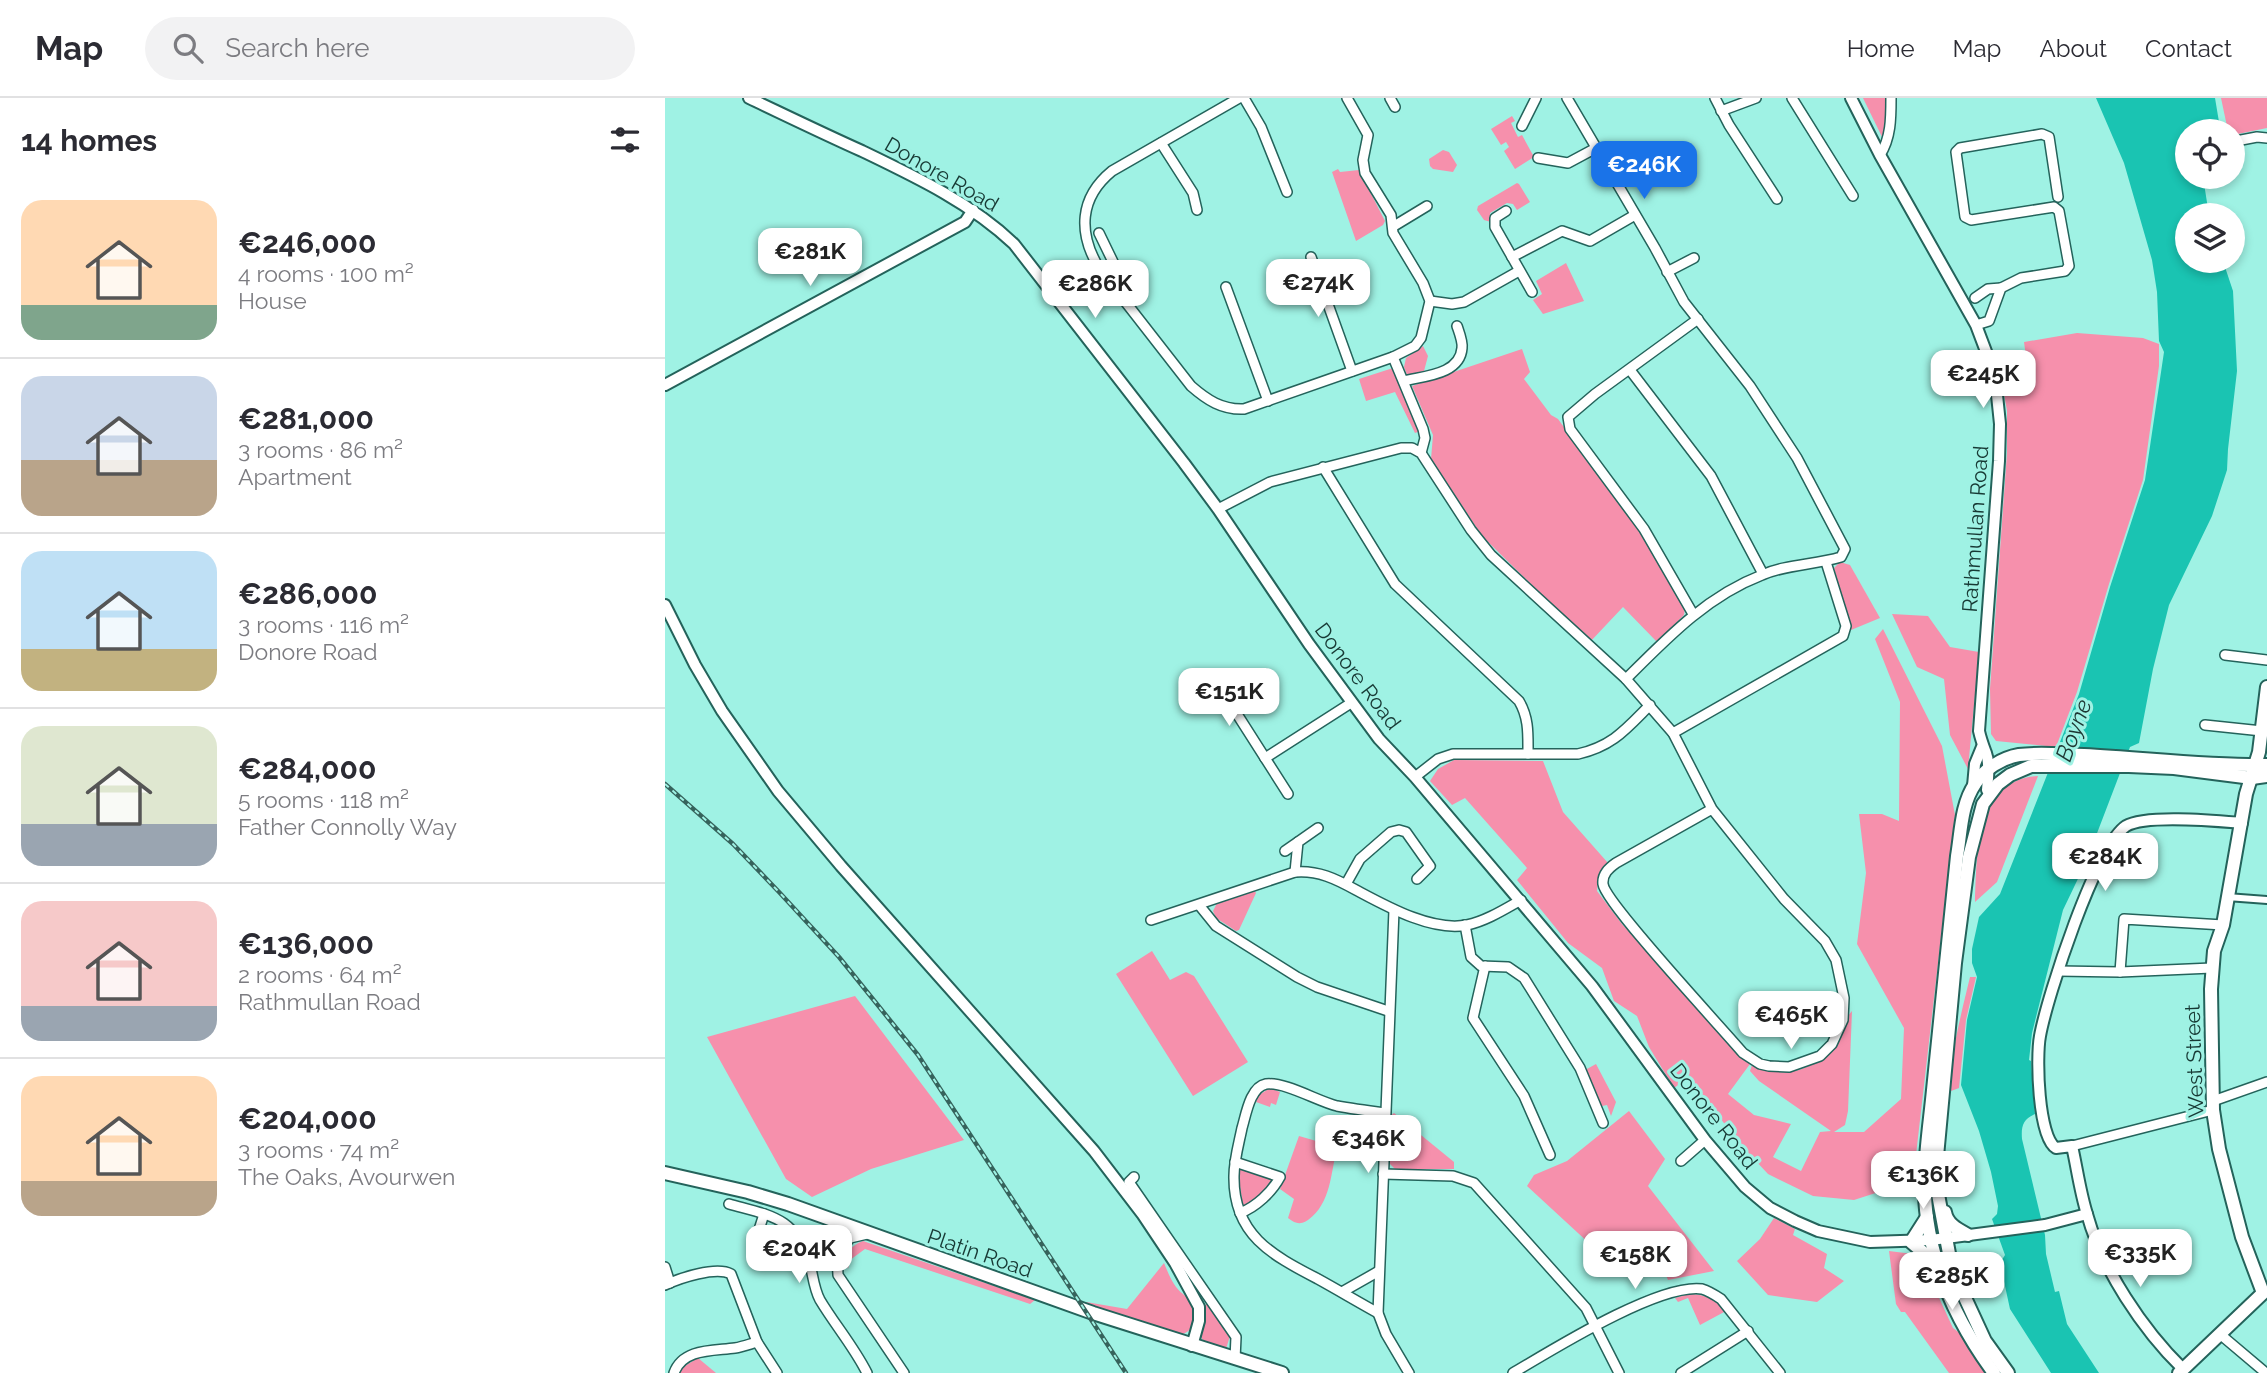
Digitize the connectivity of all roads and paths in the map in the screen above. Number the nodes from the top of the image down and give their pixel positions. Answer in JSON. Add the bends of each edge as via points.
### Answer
{"nodes":[{"id":1,"x":749,"y":98,"type":"edge"},
{"id":2,"x":1239,"y":98,"type":"edge"},
{"id":3,"x":1244,"y":98,"type":"edge"},
{"id":4,"x":1347,"y":98,"type":"edge"},
{"id":5,"x":1535,"y":98,"type":"edge"},
{"id":6,"x":1567,"y":98,"type":"edge"},
{"id":7,"x":1716,"y":98,"type":"edge"},
{"id":8,"x":1756,"y":98,"type":"edge"},
{"id":9,"x":1792,"y":98,"type":"edge"},
{"id":10,"x":1851,"y":98,"type":"edge"},
{"id":11,"x":1891,"y":98,"type":"edge"},
{"id":12,"x":1721,"y":111,"type":"junction"},
{"id":13,"x":1522,"y":126,"type":"dead end"},
{"id":14,"x":2267,"y":138,"type":"edge"},
{"id":15,"x":2245,"y":140,"type":"edge"},
{"id":16,"x":1161,"y":143,"type":"junction"},
{"id":17,"x":1595,"y":148,"type":"junction"},
{"id":18,"x":1880,"y":155,"type":"junction"},
{"id":19,"x":1538,"y":158,"type":"dead end"},
{"id":20,"x":1287,"y":192,"type":"dead end"},
{"id":21,"x":1853,"y":196,"type":"dead end"},
{"id":22,"x":2058,"y":197,"type":"dead end"},
{"id":23,"x":1777,"y":199,"type":"dead end"},
{"id":24,"x":1427,"y":206,"type":"dead end"},
{"id":25,"x":973,"y":210,"type":"junction"},
{"id":26,"x":1197,"y":210,"type":"dead end"},
{"id":27,"x":1506,"y":211,"type":"dead end"},
{"id":28,"x":1635,"y":215,"type":"junction"},
{"id":29,"x":1394,"y":226,"type":"junction"},
{"id":30,"x":1099,"y":233,"type":"dead end"},
{"id":31,"x":1311,"y":257,"type":"dead end"},
{"id":32,"x":1512,"y":257,"type":"junction"},
{"id":33,"x":1695,"y":258,"type":"dead end"},
{"id":34,"x":1519,"y":271,"type":"junction"},
{"id":35,"x":1667,"y":272,"type":"junction"},
{"id":36,"x":1104,"y":275,"type":"junction"},
{"id":37,"x":1226,"y":287,"type":"dead end"},
{"id":38,"x":2000,"y":288,"type":"junction"},
{"id":39,"x":1532,"y":292,"type":"dead end"},
{"id":40,"x":1975,"y":299,"type":"dead end"},
{"id":41,"x":1430,"y":301,"type":"junction"},
{"id":42,"x":1697,"y":319,"type":"junction"},
{"id":43,"x":1976,"y":325,"type":"junction"},
{"id":44,"x":1457,"y":326,"type":"dead end"},
{"id":45,"x":1392,"y":357,"type":"junction"},
{"id":46,"x":1352,"y":370,"type":"junction"},
{"id":47,"x":1630,"y":370,"type":"junction"},
{"id":48,"x":1404,"y":381,"type":"junction"},
{"id":49,"x":665,"y":386,"type":"edge"},
{"id":50,"x":1269,"y":401,"type":"junction"},
{"id":51,"x":1421,"y":453,"type":"junction"},
{"id":52,"x":1323,"y":467,"type":"junction"},
{"id":53,"x":1218,"y":509,"type":"junction"},
{"id":54,"x":1826,"y":562,"type":"junction"},
{"id":55,"x":1763,"y":574,"type":"junction"},
{"id":56,"x":665,"y":606,"type":"edge"},
{"id":57,"x":1693,"y":614,"type":"junction"},
{"id":58,"x":2225,"y":655,"type":"dead end"},
{"id":59,"x":2267,"y":660,"type":"edge"},
{"id":60,"x":1265,"y":674,"type":"dead end"},
{"id":61,"x":1626,"y":679,"type":"junction"},
{"id":62,"x":2267,"y":687,"type":"edge"},
{"id":63,"x":1351,"y":703,"type":"junction"},
{"id":64,"x":1650,"y":705,"type":"junction"},
{"id":65,"x":2205,"y":725,"type":"dead end"},
{"id":66,"x":2262,"y":732,"type":"junction"},
{"id":67,"x":1673,"y":733,"type":"junction"},
{"id":68,"x":1982,"y":747,"type":"junction"},
{"id":69,"x":1528,"y":754,"type":"junction"},
{"id":70,"x":1265,"y":758,"type":"junction"},
{"id":71,"x":1976,"y":759,"type":"junction"},
{"id":72,"x":2003,"y":760,"type":"junction"},
{"id":73,"x":2046,"y":760,"type":"junction"},
{"id":74,"x":1989,"y":769,"type":"junction"},
{"id":75,"x":2258,"y":770,"type":"edge"},
{"id":76,"x":2010,"y":775,"type":"junction"},
{"id":77,"x":2267,"y":776,"type":"edge"},
{"id":78,"x":1415,"y":777,"type":"junction"},
{"id":79,"x":1973,"y":786,"type":"junction"},
{"id":80,"x":1287,"y":794,"type":"dead end"},
{"id":81,"x":1990,"y":794,"type":"junction"},
{"id":82,"x":1712,"y":809,"type":"junction"},
{"id":83,"x":2242,"y":823,"type":"junction"},
{"id":84,"x":1318,"y":828,"type":"dead end"},
{"id":85,"x":1298,"y":842,"type":"junction"},
{"id":86,"x":1285,"y":851,"type":"dead end"},
{"id":87,"x":1295,"y":872,"type":"junction"},
{"id":88,"x":1417,"y":879,"type":"dead end"},
{"id":89,"x":1346,"y":884,"type":"junction"},
{"id":90,"x":2227,"y":897,"type":"junction"},
{"id":91,"x":1521,"y":900,"type":"junction"},
{"id":92,"x":2267,"y":900,"type":"edge"},
{"id":93,"x":1199,"y":905,"type":"junction"},
{"id":94,"x":1394,"y":910,"type":"junction"},
{"id":95,"x":1151,"y":920,"type":"dead end"},
{"id":96,"x":1465,"y":925,"type":"junction"},
{"id":97,"x":2223,"y":925,"type":"junction"},
{"id":98,"x":1485,"y":966,"type":"junction"},
{"id":99,"x":2212,"y":968,"type":"junction"},
{"id":100,"x":2058,"y":971,"type":"junction"},
{"id":101,"x":2120,"y":972,"type":"junction"},
{"id":102,"x":1388,"y":1011,"type":"junction"},
{"id":103,"x":2267,"y":1082,"type":"edge"},
{"id":104,"x":2213,"y":1105,"type":"junction"},
{"id":105,"x":1385,"y":1113,"type":"junction"},
{"id":106,"x":1603,"y":1123,"type":"dead end"},
{"id":107,"x":1705,"y":1140,"type":"junction"},
{"id":108,"x":2072,"y":1146,"type":"junction"},
{"id":109,"x":1550,"y":1155,"type":"dead end"},
{"id":110,"x":1681,"y":1161,"type":"dead end"},
{"id":111,"x":1235,"y":1163,"type":"junction"},
{"id":112,"x":665,"y":1173,"type":"edge"},
{"id":113,"x":1383,"y":1174,"type":"junction"},
{"id":114,"x":1134,"y":1177,"type":"dead end"},
{"id":115,"x":1935,"y":1178,"type":"junction"},
{"id":116,"x":729,"y":1204,"type":"dead end"},
{"id":117,"x":1240,"y":1213,"type":"junction"},
{"id":118,"x":764,"y":1214,"type":"junction"},
{"id":119,"x":2087,"y":1214,"type":"junction"},
{"id":120,"x":1927,"y":1217,"type":"junction"},
{"id":121,"x":842,"y":1223,"type":"junction"},
{"id":122,"x":870,"y":1233,"type":"junction"},
{"id":123,"x":1968,"y":1235,"type":"junction"},
{"id":124,"x":757,"y":1236,"type":"dead end"},
{"id":125,"x":1945,"y":1237,"type":"junction"},
{"id":126,"x":1931,"y":1240,"type":"junction"},
{"id":127,"x":1911,"y":1242,"type":"junction"},
{"id":128,"x":837,"y":1256,"type":"junction"},
{"id":129,"x":1178,"y":1260,"type":"junction"},
{"id":130,"x":665,"y":1267,"type":"edge"},
{"id":131,"x":1379,"y":1271,"type":"junction"},
{"id":132,"x":1939,"y":1273,"type":"junction"},
{"id":133,"x":668,"y":1284,"type":"edge"},
{"id":134,"x":1342,"y":1292,"type":"junction"},
{"id":135,"x":2266,"y":1294,"type":"edge"},
{"id":136,"x":1378,"y":1313,"type":"junction"},
{"id":137,"x":1596,"y":1325,"type":"junction"},
{"id":138,"x":1748,"y":1331,"type":"junction"},
{"id":139,"x":2221,"y":1335,"type":"junction"},
{"id":140,"x":757,"y":1342,"type":"junction"},
{"id":141,"x":1192,"y":1346,"type":"junction"},
{"id":142,"x":1235,"y":1359,"type":"junction"},
{"id":143,"x":2005,"y":1371,"type":"edge"},
{"id":144,"x":2183,"y":1372,"type":"edge"},
{"id":145,"x":674,"y":1373,"type":"edge"},
{"id":146,"x":777,"y":1373,"type":"edge"},
{"id":147,"x":867,"y":1373,"type":"edge"},
{"id":148,"x":904,"y":1373,"type":"edge"},
{"id":149,"x":1282,"y":1373,"type":"edge"},
{"id":150,"x":1409,"y":1373,"type":"edge"},
{"id":151,"x":1513,"y":1373,"type":"edge"},
{"id":152,"x":1619,"y":1373,"type":"edge"},
{"id":153,"x":1681,"y":1373,"type":"edge"},
{"id":154,"x":1780,"y":1373,"type":"edge"},
{"id":155,"x":2266,"y":1373,"type":"edge"}],
"edges":[{"from":1,"to":25,"type":"street","name":"Donore Road","via":[[885,162]]},
{"from":2,"to":16,"type":"street"},
{"from":3,"to":20,"type":"street"},
{"from":4,"to":29,"type":"street","via":[[1368,135],[1365,173]]},
{"from":5,"to":13,"type":"street"},
{"from":6,"to":17,"type":"street"},
{"from":7,"to":12,"type":"street"},
{"from":8,"to":12,"type":"street"},
{"from":9,"to":21,"type":"street"},
{"from":10,"to":18,"type":"street","name":"Rathmullan Road"},
{"from":11,"to":18,"type":"street","via":[[1890,127]]},
{"from":12,"to":23,"type":"street"},
{"from":14,"to":15,"type":"street"},
{"from":16,"to":26,"type":"street","via":[[1193,193]]},
{"from":16,"to":36,"type":"street","via":[[1112,171],[1090,197],[1085,219],[1087,250]]},
{"from":17,"to":19,"type":"street","via":[[1568,163]]},
{"from":17,"to":28,"type":"street"},
{"from":18,"to":43,"type":"street","name":"Rathmullan Road"},
{"from":22,"to":38,"type":"street","via":[[2049,137],[2028,136],[1956,152],[1965,217],[1971,220],[2054,207],[2059,211],[2069,266],[2065,271],[2021,278]]},
{"from":24,"to":29,"type":"street"},
{"from":25,"to":49,"type":"street","via":[[965,222]]},
{"from":25,"to":53,"type":"street","name":"Donore Road","via":[[1014,244]]},
{"from":27,"to":32,"type":"street","via":[[1495,218],[1495,227]]},
{"from":28,"to":32,"type":"street","via":[[1590,241],[1562,231]]},
{"from":28,"to":35,"type":"street"},
{"from":29,"to":41,"type":"street","via":[[1393,233]]},
{"from":30,"to":36,"type":"street","via":[[1115,266]]},
{"from":31,"to":46,"type":"street"},
{"from":32,"to":34,"type":"street"},
{"from":33,"to":35,"type":"street"},
{"from":34,"to":39,"type":"street"},
{"from":34,"to":41,"type":"street","via":[[1464,302]]},
{"from":35,"to":42,"type":"street"},
{"from":36,"to":50,"type":"street","via":[[1206,399],[1234,410]]},
{"from":37,"to":50,"type":"street"},
{"from":38,"to":40,"type":"street","via":[[1988,289]]},
{"from":38,"to":43,"type":"street","via":[[1989,321]]},
{"from":41,"to":45,"type":"street","via":[[1421,338]]},
{"from":42,"to":47,"type":"street"},
{"from":42,"to":54,"type":"street","via":[[1751,386],[1797,458],[1845,549],[1841,558]]},
{"from":43,"to":68,"type":"street","name":"Rathmullan Road","via":[[1993,370],[2000,424],[1980,712]]},
{"from":44,"to":48,"type":"street","via":[[1462,348],[1456,363],[1442,372]]},
{"from":45,"to":46,"type":"street"},
{"from":45,"to":48,"type":"street"},
{"from":46,"to":50,"type":"street"},
{"from":47,"to":55,"type":"street","via":[[1711,476]]},
{"from":47,"to":57,"type":"street","via":[[1568,416],[1570,429],[1644,529]]},
{"from":48,"to":51,"type":"street","via":[[1423,429]]},
{"from":51,"to":52,"type":"street","via":[[1401,448]]},
{"from":51,"to":61,"type":"street","via":[[1491,555]]},
{"from":52,"to":53,"type":"street","via":[[1271,482]]},
{"from":52,"to":69,"type":"street","via":[[1395,584],[1519,701],[1526,713]]},
{"from":53,"to":63,"type":"street","name":"Donore Road"},
{"from":54,"to":55,"type":"street"},
{"from":54,"to":67,"type":"street","via":[[1846,626],[1843,636]]},
{"from":55,"to":57,"type":"street"},
{"from":56,"to":129,"type":"street","via":[[722,711],[778,791],[1094,1151]]},
{"from":57,"to":61,"type":"street"},
{"from":58,"to":59,"type":"street"},
{"from":60,"to":70,"type":"street","via":[[1235,694],[1233,702]]},
{"from":61,"to":64,"type":"street"},
{"from":62,"to":66,"type":"main road","name":"West Street"},
{"from":63,"to":70,"type":"street"},
{"from":63,"to":78,"type":"street","name":"Donore Road"},
{"from":64,"to":67,"type":"street"},
{"from":64,"to":69,"type":"street","via":[[1615,740],[1596,750]]},
{"from":65,"to":66,"type":"street"},
{"from":66,"to":75,"type":"main road","name":"West Street"},
{"from":67,"to":82,"type":"street"},
{"from":68,"to":71,"type":"street","name":"Rathmullan Road"},
{"from":68,"to":72,"type":"street"},
{"from":68,"to":74,"type":"street","name":"Rathmullan Road"},
{"from":69,"to":78,"type":"street","via":[[1445,755]]},
{"from":70,"to":80,"type":"street"},
{"from":71,"to":74,"type":"street"},
{"from":71,"to":79,"type":"street","name":"Rathmullan Road"},
{"from":72,"to":73,"type":"main road","via":[[2017,756]]},
{"from":72,"to":74,"type":"main road"},
{"from":73,"to":75,"type":"main road"},
{"from":73,"to":76,"type":"main road"},
{"from":74,"to":76,"type":"street"},
{"from":74,"to":79,"type":"main road"},
{"from":74,"to":81,"type":"street","name":"Rathmullan Road"},
{"from":75,"to":77,"type":"main road"},
{"from":75,"to":83,"type":"main road","name":"West Street","via":[[2246,794]]},
{"from":76,"to":81,"type":"main road"},
{"from":78,"to":91,"type":"street","name":"Donore Road"},
{"from":79,"to":120,"type":"main road","name":"Rathmullan Road","via":[[1963,815],[1956,869],[1929,1137]]},
{"from":81,"to":115,"type":"main road","name":"Rathmullan Road","via":[[1969,857]]},
{"from":82,"to":82,"type":"street","via":[[1784,899],[1825,941],[1836,960],[1844,998],[1843,1020],[1832,1044],[1806,1062],[1769,1066],[1744,1053],[1607,896],[1602,883],[1606,871],[1616,863]]},
{"from":83,"to":90,"type":"main road","name":"West Street"},
{"from":83,"to":100,"type":"street","via":[[2135,822],[2118,834],[2083,902]]},
{"from":84,"to":85,"type":"street"},
{"from":85,"to":86,"type":"street"},
{"from":85,"to":87,"type":"street"},
{"from":87,"to":89,"type":"street","via":[[1321,873]]},
{"from":87,"to":93,"type":"street"},
{"from":88,"to":89,"type":"street","via":[[1430,866],[1406,832],[1399,830],[1360,859]]},
{"from":89,"to":94,"type":"street"},
{"from":90,"to":92,"type":"street"},
{"from":90,"to":97,"type":"main road","name":"West Street"},
{"from":91,"to":96,"type":"street"},
{"from":91,"to":107,"type":"street","name":"Donore Road","via":[[1592,986]]},
{"from":93,"to":95,"type":"street"},
{"from":93,"to":102,"type":"street","via":[[1216,926],[1297,977]]},
{"from":94,"to":96,"type":"street","via":[[1427,921]]},
{"from":94,"to":102,"type":"street"},
{"from":96,"to":98,"type":"street","via":[[1471,957]]},
{"from":97,"to":99,"type":"main road","name":"West Street"},
{"from":97,"to":101,"type":"street","via":[[2124,919]]},
{"from":98,"to":106,"type":"street","via":[[1507,967],[1524,978],[1580,1068]]},
{"from":98,"to":109,"type":"street","via":[[1473,1018],[1524,1096]]},
{"from":99,"to":101,"type":"street"},
{"from":99,"to":104,"type":"main road","name":"West Street"},
{"from":100,"to":101,"type":"street"},
{"from":100,"to":108,"type":"street","via":[[2040,1038],[2040,1089],[2050,1145],[2056,1149]]},
{"from":102,"to":105,"type":"street"},
{"from":103,"to":104,"type":"street"},
{"from":104,"to":108,"type":"street"},
{"from":104,"to":135,"type":"main road","name":"West Street","via":[[2227,1184],[2250,1262]]},
{"from":105,"to":111,"type":"street","via":[[1336,1105],[1279,1086],[1259,1086],[1244,1122]]},
{"from":105,"to":113,"type":"street"},
{"from":107,"to":110,"type":"street"},
{"from":107,"to":127,"type":"street","name":"Donore Road","via":[[1745,1187],[1783,1216],[1854,1240]]},
{"from":108,"to":119,"type":"street"},
{"from":111,"to":117,"type":"street"},
{"from":111,"to":117,"type":"street","via":[[1280,1177],[1269,1192]]},
{"from":112,"to":121,"type":"main road","name":"Platin Road","via":[[748,1192]]},
{"from":113,"to":131,"type":"street"},
{"from":113,"to":137,"type":"street","via":[[1453,1176],[1474,1183]]},
{"from":114,"to":129,"type":"street","via":[[1129,1182]]},
{"from":115,"to":123,"type":"main road","via":[[1946,1220]]},
{"from":115,"to":125,"type":"main road","name":"Rathmullan Road"},
{"from":116,"to":118,"type":"street"},
{"from":117,"to":134,"type":"street","via":[[1265,1249]]},
{"from":118,"to":124,"type":"street"},
{"from":118,"to":147,"type":"street","via":[[783,1222],[804,1245],[820,1300]]},
{"from":119,"to":123,"type":"street","name":"Donore Road"},
{"from":119,"to":144,"type":"street","via":[[2131,1305]]},
{"from":120,"to":126,"type":"main road","name":"Rathmullan Road"},
{"from":120,"to":127,"type":"main road"},
{"from":121,"to":122,"type":"main road","name":"Platin Road"},
{"from":121,"to":128,"type":"street"},
{"from":122,"to":128,"type":"street","via":[[851,1238]]},
{"from":122,"to":141,"type":"main road","name":"Platin Road"},
{"from":123,"to":125,"type":"street","name":"Donore Road"},
{"from":125,"to":126,"type":"street","name":"Donore Road"},
{"from":125,"to":143,"type":"main road","name":"Rathmullan Road","via":[[1972,1317]]},
{"from":126,"to":127,"type":"street","name":"Donore Road"},
{"from":126,"to":132,"type":"main road","name":"Rathmullan Road"},
{"from":127,"to":132,"type":"main road"},
{"from":128,"to":148,"type":"street","via":[[838,1275]]},
{"from":129,"to":141,"type":"street","via":[[1199,1307]]},
{"from":129,"to":142,"type":"street","via":[[1236,1337]]},
{"from":130,"to":133,"type":"street"},
{"from":131,"to":134,"type":"street"},
{"from":131,"to":136,"type":"street"},
{"from":132,"to":143,"type":"main road","via":[[1962,1324]]},
{"from":133,"to":140,"type":"street","via":[[719,1271],[731,1274]]},
{"from":134,"to":136,"type":"street"},
{"from":135,"to":139,"type":"main road"},
{"from":136,"to":150,"type":"street"},
{"from":137,"to":138,"type":"street","via":[[1660,1297],[1701,1289],[1721,1299]]},
{"from":137,"to":151,"type":"street"},
{"from":137,"to":152,"type":"street"},
{"from":138,"to":153,"type":"street"},
{"from":138,"to":154,"type":"street"},
{"from":139,"to":144,"type":"main road"},
{"from":139,"to":155,"type":"street"},
{"from":140,"to":145,"type":"street","via":[[695,1354],[682,1361]]},
{"from":140,"to":146,"type":"street"},
{"from":141,"to":142,"type":"main road","name":"Platin Road"},
{"from":142,"to":149,"type":"main road","name":"Platin Road"}]}
